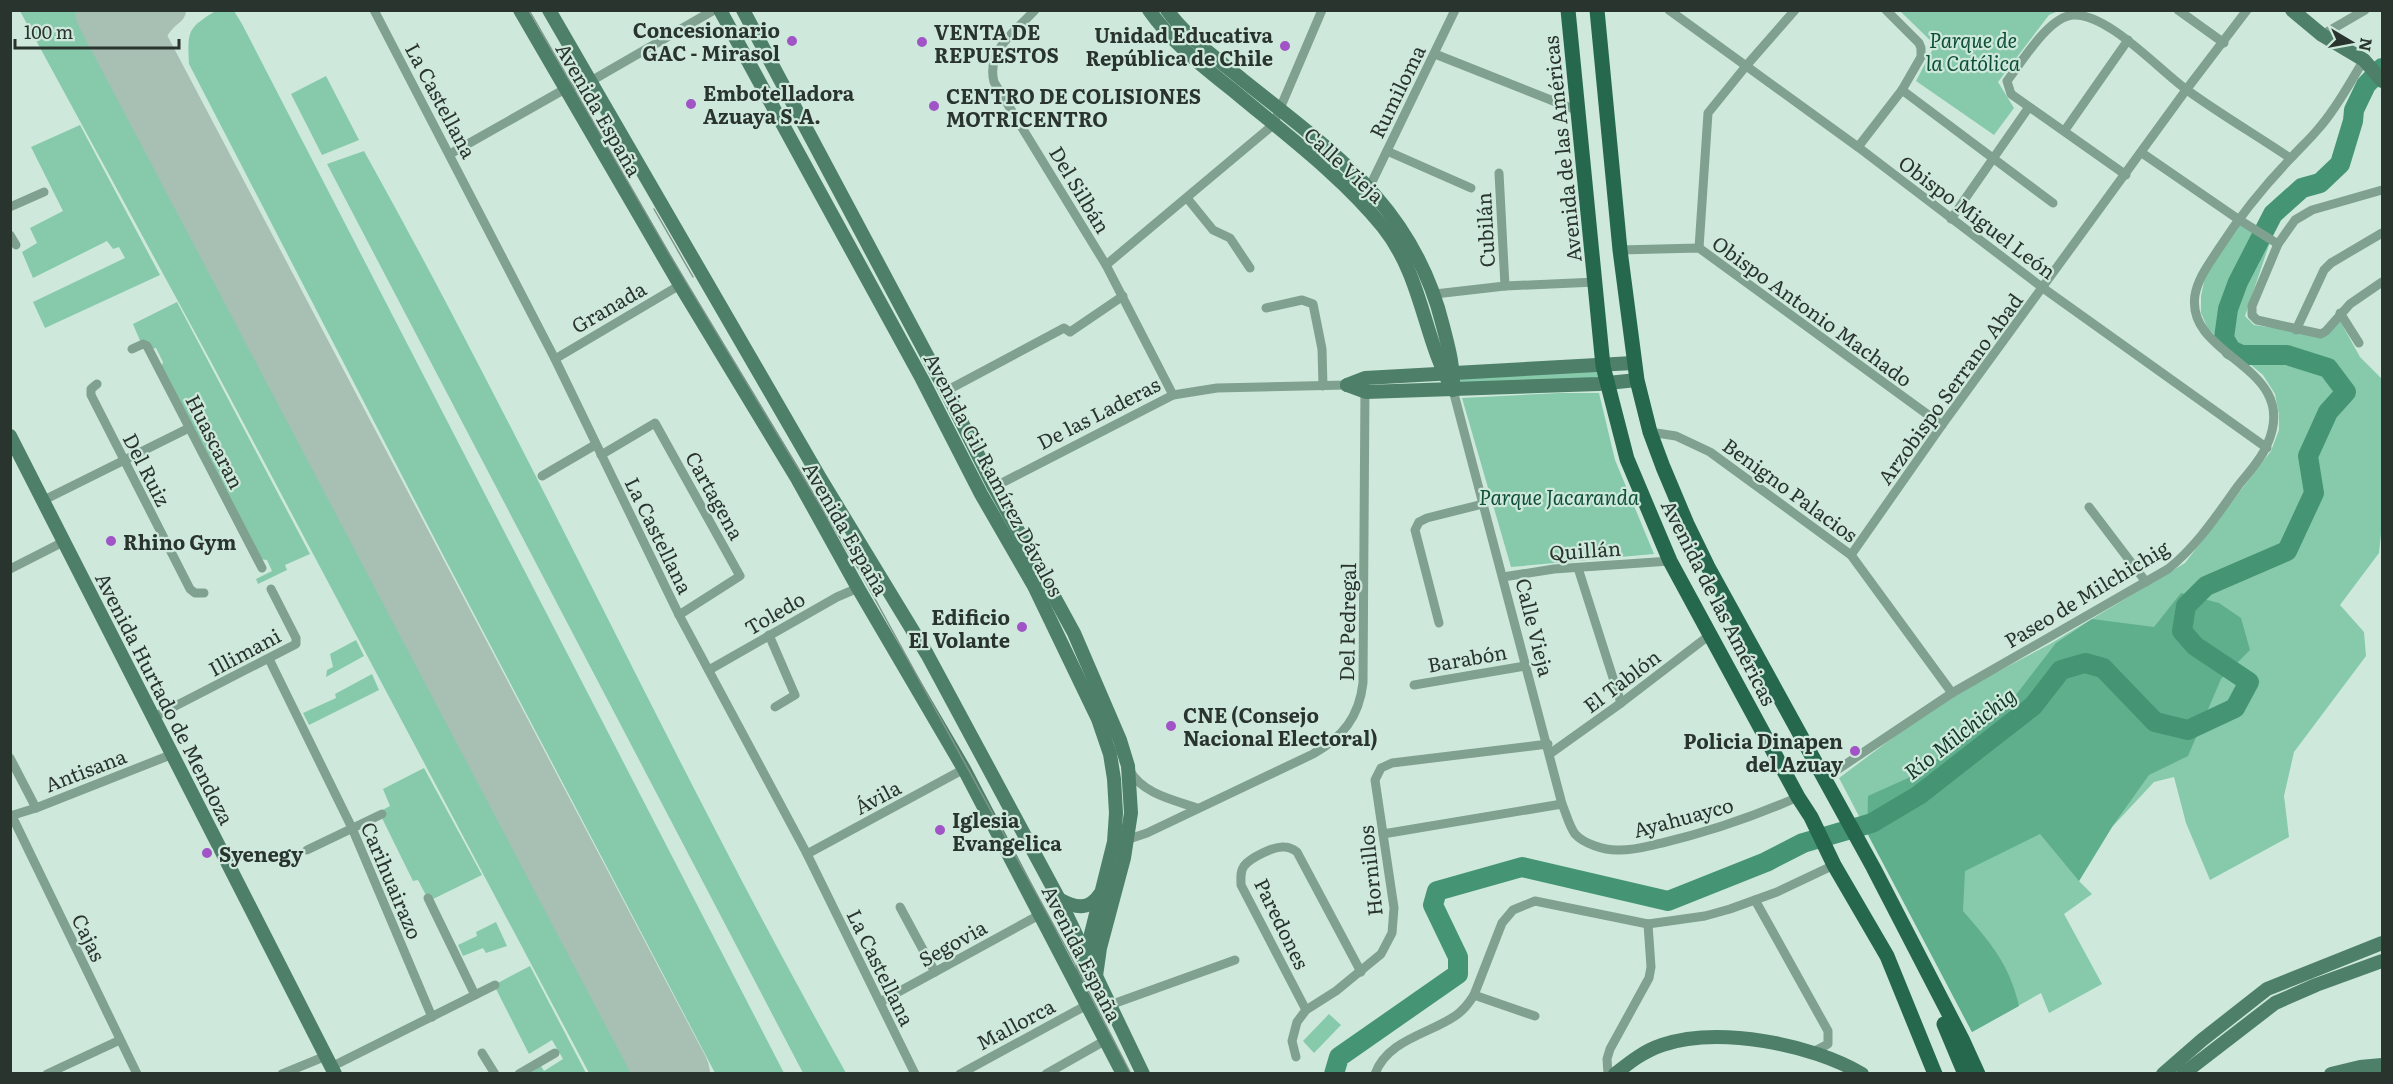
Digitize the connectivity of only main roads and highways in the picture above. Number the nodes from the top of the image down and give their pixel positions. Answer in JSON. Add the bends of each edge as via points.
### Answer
{"nodes":[{"id":1,"x":520,"y":10,"type":"edge"},
{"id":2,"x":549,"y":10,"type":"edge"},
{"id":3,"x":720,"y":10,"type":"edge"},
{"id":4,"x":743,"y":10,"type":"edge"},
{"id":5,"x":1149,"y":10,"type":"edge"},
{"id":6,"x":1167,"y":10,"type":"edge"},
{"id":7,"x":1568,"y":10,"type":"edge"},
{"id":8,"x":1597,"y":10,"type":"edge"},
{"id":9,"x":2292,"y":10,"type":"edge"},
{"id":10,"x":2382,"y":81,"type":"edge"},
{"id":11,"x":1633,"y":363,"type":"junction"},
{"id":12,"x":1603,"y":366,"type":"junction"},
{"id":13,"x":1448,"y":373,"type":"junction"},
{"id":14,"x":1636,"y":380,"type":"junction"},
{"id":15,"x":1607,"y":384,"type":"junction"},
{"id":16,"x":1347,"y":385,"type":"road end"},
{"id":17,"x":1365,"y":385,"type":"junction"},
{"id":18,"x":1453,"y":390,"type":"junction"},
{"id":19,"x":10,"y":436,"type":"edge"},
{"id":20,"x":994,"y":487,"type":"junction"},
{"id":21,"x":981,"y":494,"type":"junction"},
{"id":22,"x":1046,"y":595,"type":"junction"},
{"id":23,"x":1120,"y":841,"type":"junction"},
{"id":24,"x":1873,"y":867,"type":"junction"},
{"id":25,"x":1101,"y":892,"type":"junction"},
{"id":26,"x":1059,"y":899,"type":"junction"},
{"id":27,"x":2382,"y":944,"type":"edge"},
{"id":28,"x":1085,"y":955,"type":"junction"},
{"id":29,"x":2382,"y":961,"type":"edge"},
{"id":30,"x":1096,"y":978,"type":"junction"},
{"id":31,"x":1078,"y":986,"type":"junction"},
{"id":32,"x":2382,"y":1065,"type":"edge"},
{"id":33,"x":331,"y":1066,"type":"edge"},
{"id":34,"x":1938,"y":1073,"type":"edge"},
{"id":35,"x":1123,"y":1074,"type":"edge"},
{"id":36,"x":1143,"y":1074,"type":"edge"},
{"id":37,"x":1615,"y":1074,"type":"edge"},
{"id":38,"x":1862,"y":1074,"type":"edge"},
{"id":39,"x":1965,"y":1074,"type":"edge"},
{"id":40,"x":1978,"y":1074,"type":"edge"},
{"id":41,"x":2163,"y":1074,"type":"edge"},
{"id":42,"x":2183,"y":1074,"type":"edge"},
{"id":43,"x":2331,"y":1074,"type":"edge"}],
"edges":[{"from":1,"to":31,"type":"main road","name":"Avenida España","via":[[964,769]]},
{"from":2,"to":26,"type":"main road","name":"Avenida España","via":[[759,374],[927,654]]},
{"from":3,"to":21,"type":"main road","name":"Avenida Gil Ramírez Dávalos"},
{"from":4,"to":20,"type":"main road","name":"Avenida Gil Ramírez Dávalos"},
{"from":5,"to":13,"type":"main road","name":"Calle Vieja","via":[[1194,60],[1342,182],[1389,235],[1411,275]]},
{"from":6,"to":13,"type":"main road","name":"Calle Vieja","via":[[1201,46],[1329,150],[1393,216],[1435,294]]},
{"from":7,"to":12,"type":"main road","name":"Avenida de las Américas"},
{"from":8,"to":11,"type":"main road","name":"Avenida de las Américas"},
{"from":9,"to":10,"type":"main road","via":[[2322,35],[2368,64]]},
{"from":11,"to":12,"type":"main road","name":"De las Laderas"},
{"from":11,"to":14,"type":"main road","name":"Avenida de las Américas"},
{"from":12,"to":13,"type":"main road","name":"De las Laderas"},
{"from":12,"to":15,"type":"main road","name":"Avenida de las Américas"},
{"from":13,"to":17,"type":"main road","name":"De las Laderas"},
{"from":13,"to":18,"type":"main road","name":"Calle Vieja"},
{"from":14,"to":15,"type":"main road","name":"De las Laderas"},
{"from":14,"to":24,"type":"main road","name":"Avenida de las Américas","via":[[1650,432],[1697,546]]},
{"from":15,"to":18,"type":"main road","name":"De las Laderas"},
{"from":15,"to":34,"type":"main road","name":"Avenida de las Américas","via":[[1628,459],[1670,561],[1887,956]]},
{"from":16,"to":17,"type":"main road","name":"De las Laderas"},
{"from":17,"to":18,"type":"main road","name":"De las Laderas"},
{"from":19,"to":33,"type":"main road","name":"Avenida Hurtado de Mendoza"},
{"from":20,"to":21,"type":"main road","name":"De las Laderas"},
{"from":20,"to":22,"type":"main road","name":"Avenida Gil Ramírez Dávalos"},
{"from":21,"to":22,"type":"main road","name":"Avenida Gil Ramírez Dávalos"},
{"from":22,"to":23,"type":"main road","name":"Avenida Gil Ramírez Dávalos","via":[[1110,754]]},
{"from":22,"to":23,"type":"main road","name":"Avenida Gil Ramírez Dávalos","via":[[1074,633],[1128,766],[1131,800]]},
{"from":23,"to":25,"type":"main road","name":"Avenida Gil Ramírez Dávalos"},
{"from":23,"to":30,"type":"main road","name":"Avenida Gil Ramírez Dávalos"},
{"from":24,"to":39,"type":"main road","name":"Avenida de las Américas","via":[[1878,887]]},
{"from":24,"to":40,"type":"main road","name":"Avenida de las Américas"},
{"from":25,"to":26,"type":"main road","via":[[1095,902],[1081,907]]},
{"from":25,"to":28,"type":"main road","name":"Avenida Gil Ramírez Dávalos"},
{"from":26,"to":28,"type":"main road","name":"Avenida España"},
{"from":27,"to":41,"type":"main road","via":[[2267,989]]},
{"from":28,"to":30,"type":"main road","name":"Avenida España"},
{"from":28,"to":31,"type":"main road","name":"Avenida Gil Ramírez Dávalos"},
{"from":29,"to":42,"type":"main road","via":[[2275,1003]]},
{"from":30,"to":36,"type":"main road","name":"Avenida España"},
{"from":31,"to":35,"type":"main road","name":"Avenida España"},
{"from":32,"to":43,"type":"main road"},
{"from":37,"to":38,"type":"main road","via":[[1639,1055],[1662,1045],[1709,1036],[1813,1052]]}]}
